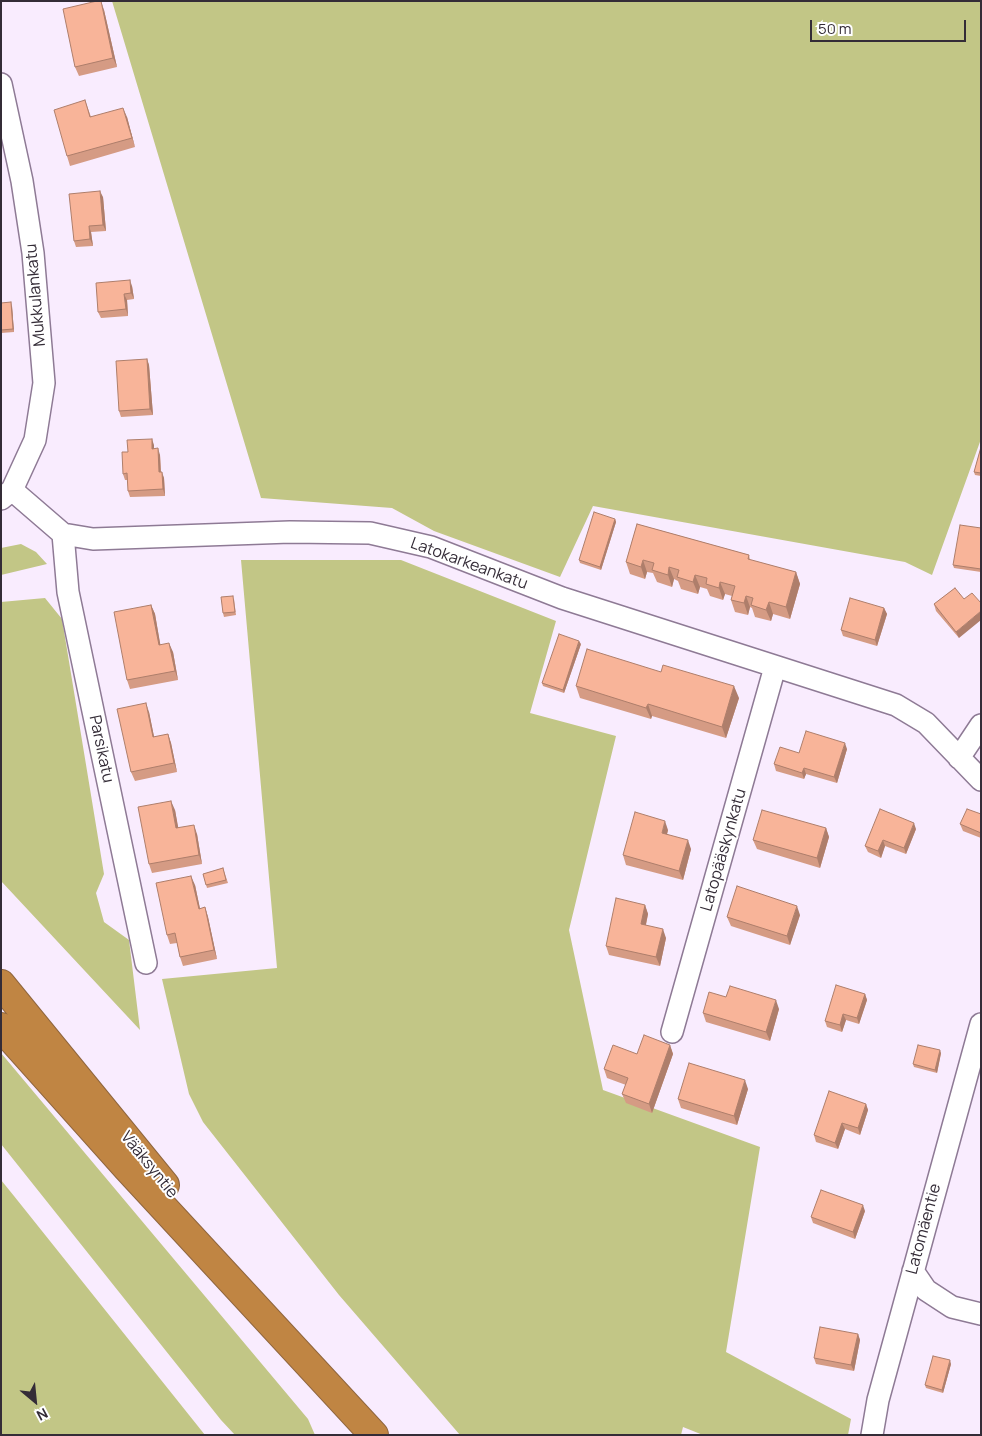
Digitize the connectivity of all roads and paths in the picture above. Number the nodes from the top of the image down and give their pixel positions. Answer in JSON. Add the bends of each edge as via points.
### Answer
{"nodes":[{"id":1,"x":1,"y":84,"type":"edge"},
{"id":2,"x":6,"y":494,"type":"edge"},
{"id":3,"x":63,"y":534,"type":"junction"},
{"id":4,"x":775,"y":667,"type":"junction"},
{"id":5,"x":981,"y":725,"type":"edge"},
{"id":6,"x":959,"y":758,"type":"junction"},
{"id":7,"x":981,"y":780,"type":"edge"},
{"id":8,"x":146,"y":963,"type":"dead end"},
{"id":9,"x":1,"y":984,"type":"edge"},
{"id":10,"x":981,"y":1024,"type":"edge"},
{"id":11,"x":1,"y":1027,"type":"edge"},
{"id":12,"x":672,"y":1032,"type":"dead end"},
{"id":13,"x":913,"y":1271,"type":"junction"},
{"id":14,"x":981,"y":1314,"type":"edge"},
{"id":15,"x":294,"y":1349,"type":"junction"},
{"id":16,"x":374,"y":1435,"type":"edge"},
{"id":17,"x":872,"y":1435,"type":"edge"}],
"edges":[{"from":1,"to":2,"type":"street","name":"Mukkulankatu","via":[[22,181],[33,253],[44,383],[36,440]]},
{"from":2,"to":3,"type":"street","name":"Latokarkeankatu"},
{"from":3,"to":4,"type":"street","name":"Latokarkeankatu","via":[[93,540],[290,532],[370,533],[431,547],[562,598]]},
{"from":3,"to":8,"type":"street","name":"Parsikatu","via":[[68,592]]},
{"from":4,"to":6,"type":"street","name":"Latokarkeankatu","via":[[896,705],[926,723]]},
{"from":4,"to":12,"type":"street","name":"Latopääskynkatu"},
{"from":5,"to":6,"type":"street"},
{"from":6,"to":7,"type":"street","name":"Latokarkeankatu"},
{"from":9,"to":15,"type":"highway","name":"Vääksyntie","via":[[177,1199]]},
{"from":10,"to":13,"type":"street","name":"Latomäentie"},
{"from":11,"to":15,"type":"highway","name":"Vääksyntie"},
{"from":13,"to":14,"type":"street","via":[[926,1290],[952,1307]]},
{"from":13,"to":17,"type":"street","name":"Latomäentie","via":[[878,1400]]},
{"from":15,"to":16,"type":"highway","name":"Vääksyntie"}]}
